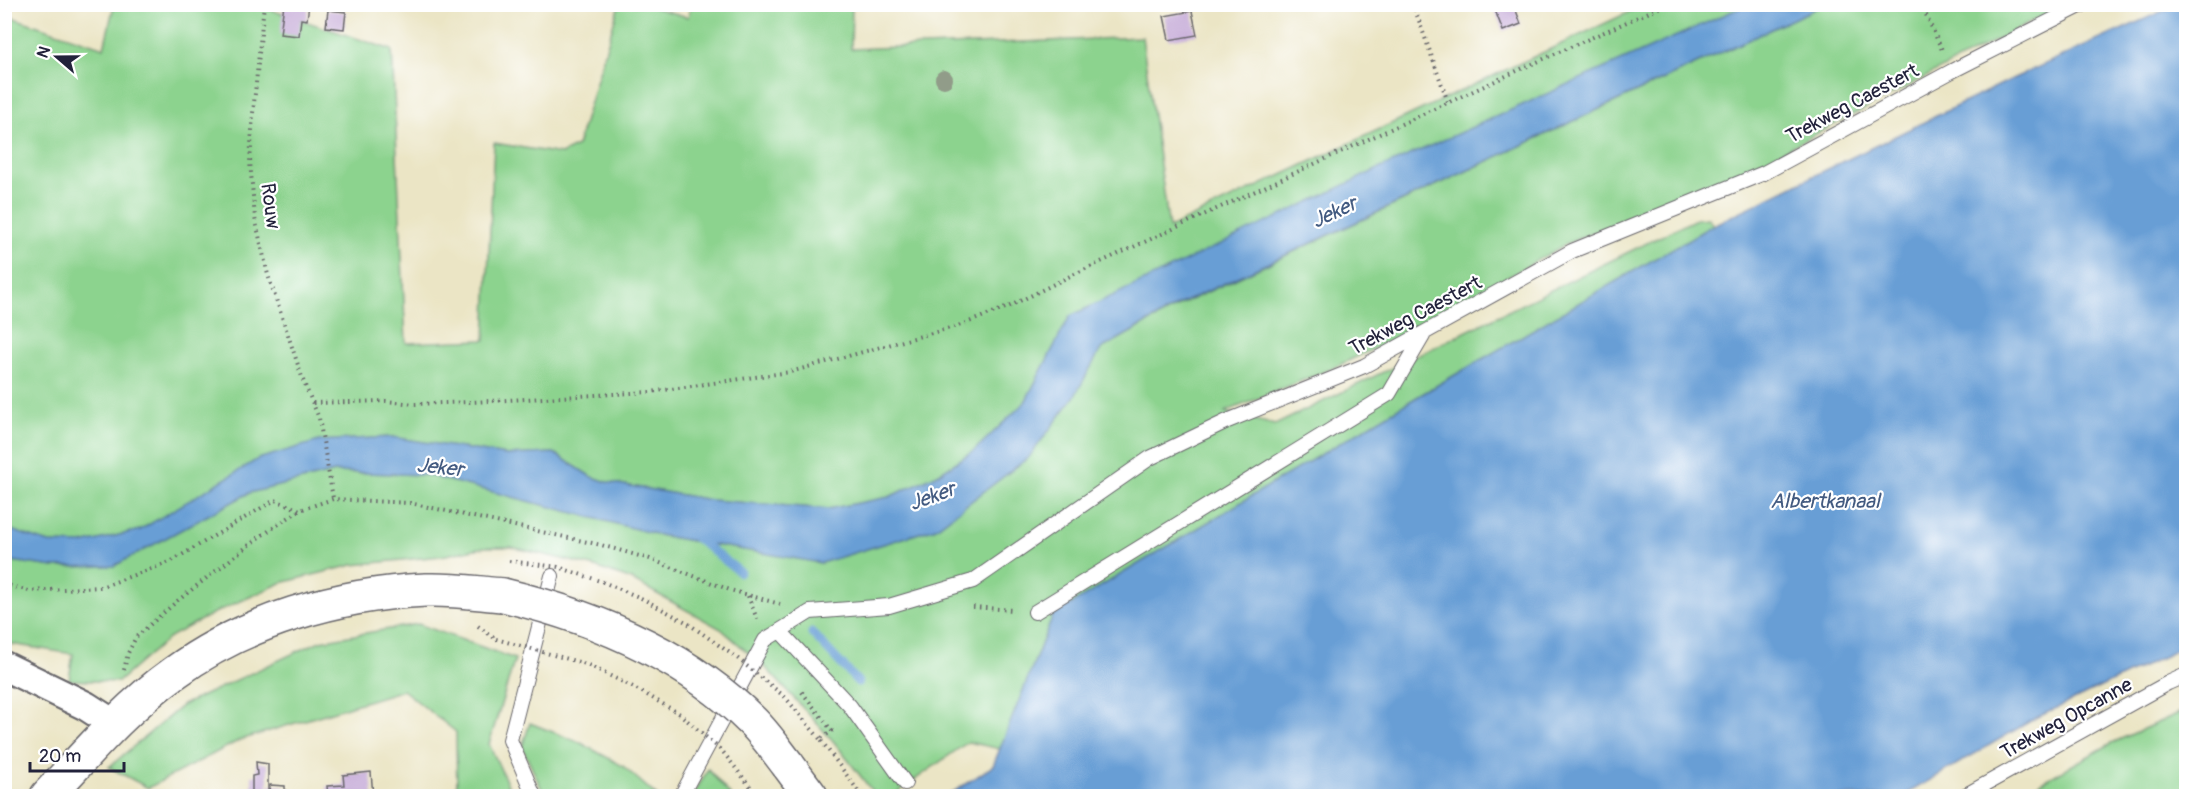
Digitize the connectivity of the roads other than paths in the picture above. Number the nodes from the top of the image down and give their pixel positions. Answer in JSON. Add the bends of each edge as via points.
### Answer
{"nodes":[{"id":1,"x":2084,"y":4,"type":"edge"},
{"id":2,"x":1424,"y":334,"type":"junction"},
{"id":3,"x":552,"y":576,"type":"dead end"},
{"id":4,"x":1035,"y":612,"type":"dead end"},
{"id":5,"x":780,"y":631,"type":"junction"},
{"id":6,"x":4,"y":666,"type":"edge"},
{"id":7,"x":2187,"y":675,"type":"edge"},
{"id":8,"x":114,"y":724,"type":"junction"},
{"id":9,"x":905,"y":783,"type":"dead end"},
{"id":10,"x":47,"y":796,"type":"edge"},
{"id":11,"x":534,"y":796,"type":"edge"},
{"id":12,"x":681,"y":796,"type":"edge"},
{"id":13,"x":811,"y":796,"type":"edge"},
{"id":14,"x":1964,"y":796,"type":"edge"}],
"edges":[{"from":1,"to":2,"type":"lane","name":"Trekweg Caestert","via":[[1764,173],[1572,251]]},
{"from":2,"to":4,"type":"lane","via":[[1389,394]]},
{"from":2,"to":5,"type":"lane","name":"Trekweg Caestert","via":[[1364,366],[1225,422],[1150,458],[973,580],[889,606],[810,612]]},
{"from":3,"to":11,"type":"lane","via":[[510,740]]},
{"from":5,"to":9,"type":"lane","via":[[850,706]]},
{"from":5,"to":12,"type":"lane","name":"Trekweg Caestert","via":[[765,640]]},
{"from":6,"to":8,"type":"street"},
{"from":7,"to":14,"type":"lane","name":"Trekweg Opcanne"},
{"from":8,"to":10,"type":"main road"},
{"from":8,"to":13,"type":"main road","bridge":true,"via":[[182,667],[218,645],[280,617],[353,598],[426,590],[503,595],[592,621],[658,651],[710,685],[753,723]]}]}
